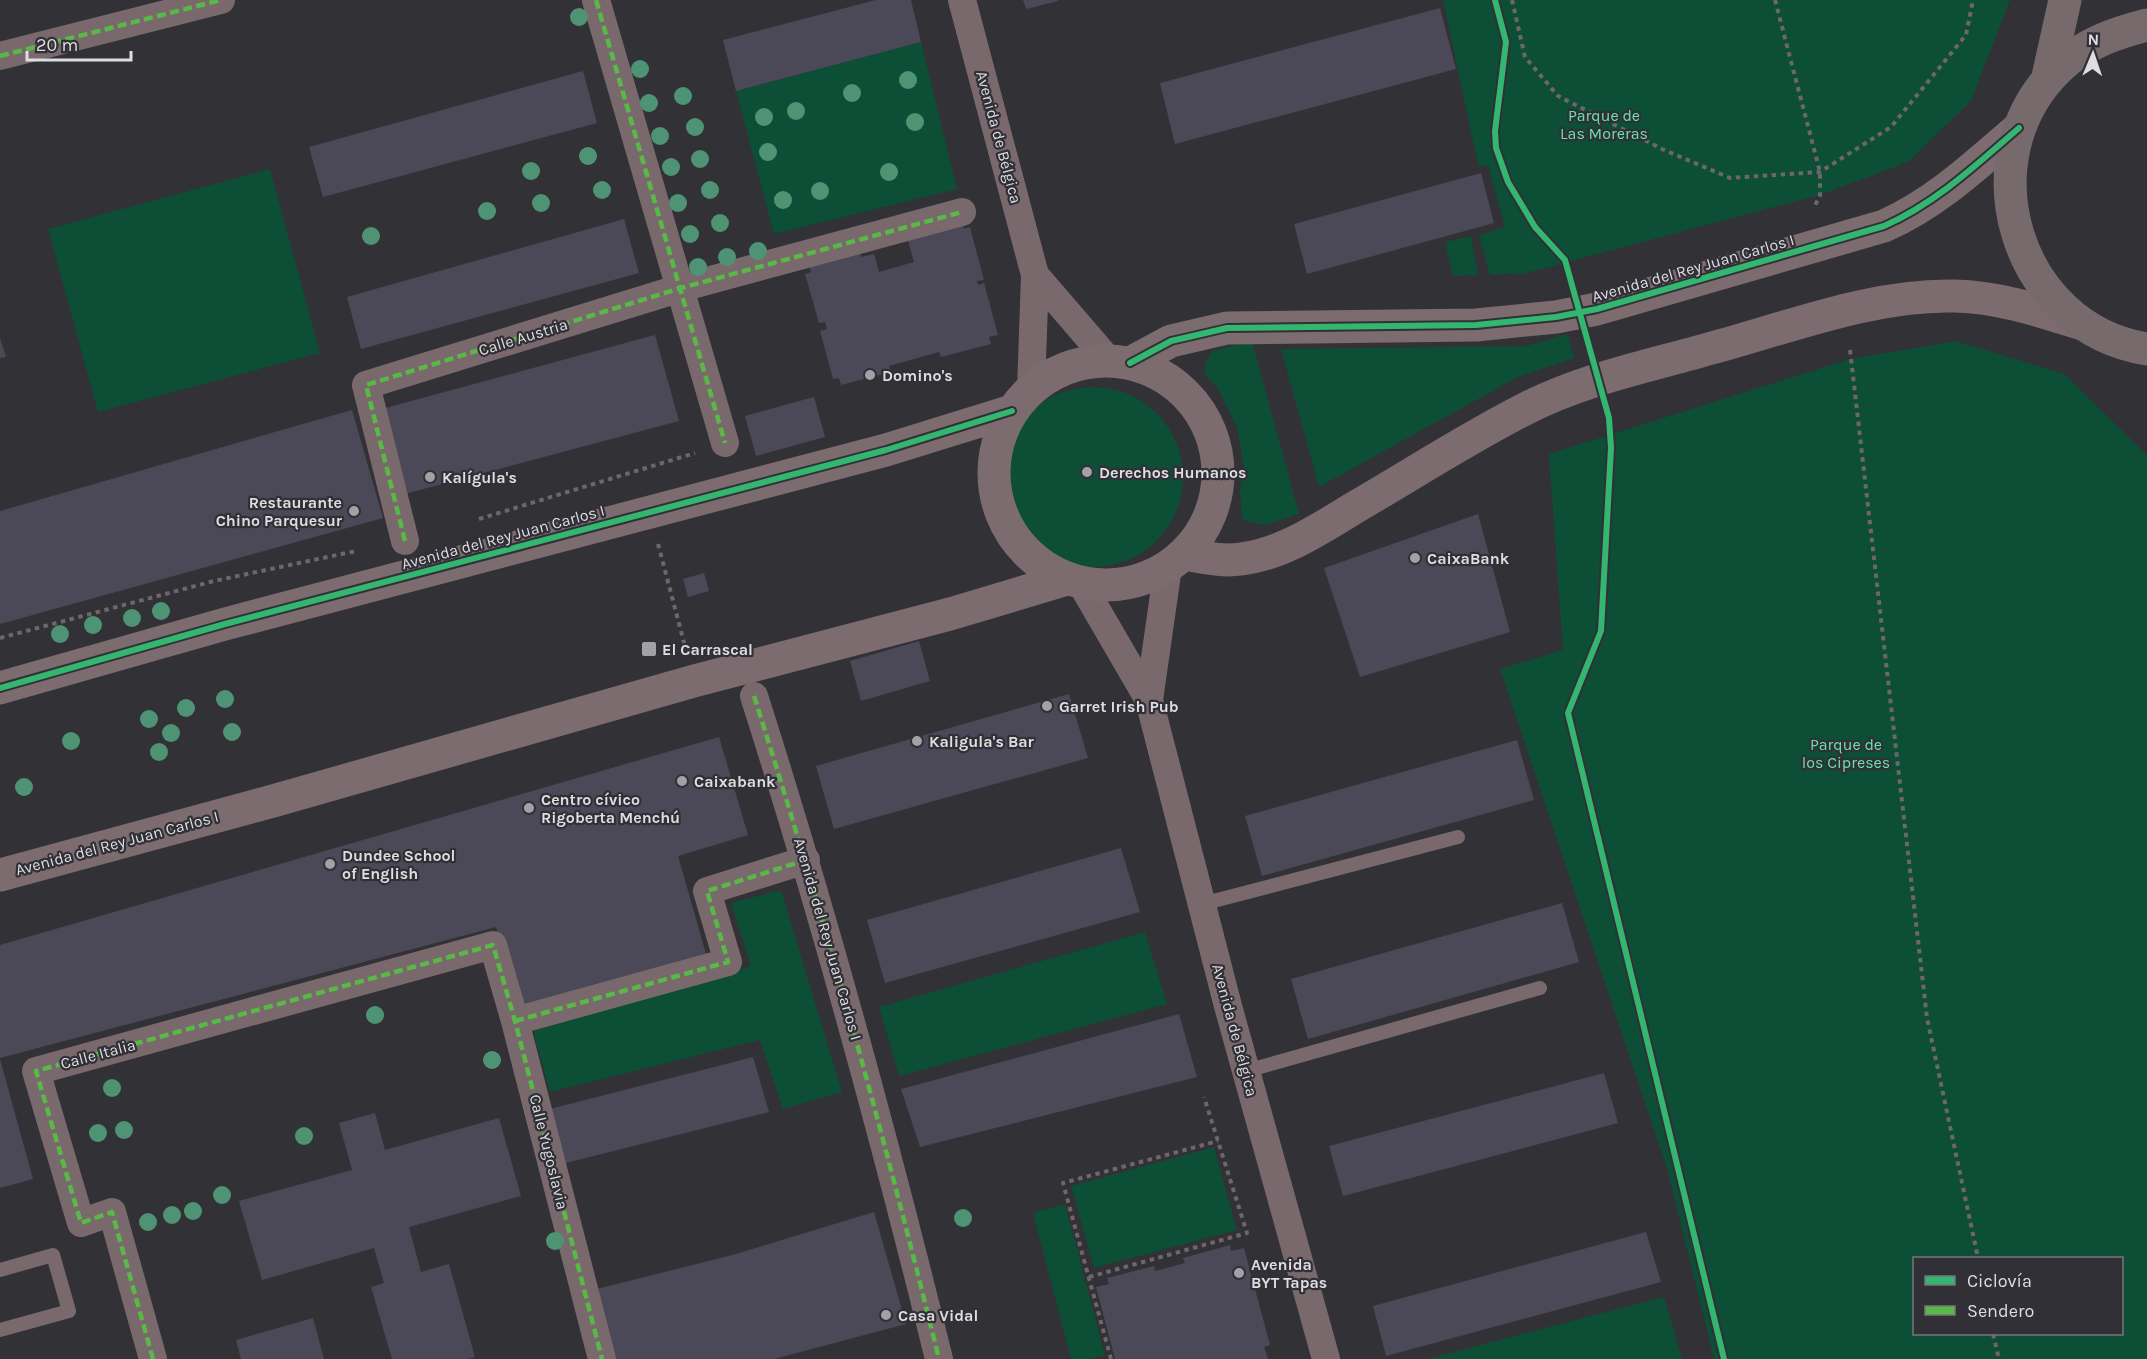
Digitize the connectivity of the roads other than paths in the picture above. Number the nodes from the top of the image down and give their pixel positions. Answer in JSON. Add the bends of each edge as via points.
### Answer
{"nodes":[{"id":1,"x":221,"y":0,"type":"edge"},
{"id":2,"x":596,"y":0,"type":"edge"},
{"id":3,"x":962,"y":0,"type":"edge"},
{"id":4,"x":2065,"y":0,"type":"edge"},
{"id":5,"x":2147,"y":24,"type":"edge"},
{"id":6,"x":0,"y":56,"type":"edge"},
{"id":7,"x":2047,"y":81,"type":"junction"},
{"id":8,"x":2019,"y":128,"type":"junction"},
{"id":9,"x":962,"y":212,"type":"dead end"},
{"id":10,"x":1035,"y":275,"type":"junction"},
{"id":11,"x":681,"y":288,"type":"junction"},
{"id":12,"x":2082,"y":324,"type":"junction"},
{"id":13,"x":2134,"y":347,"type":"edge"},
{"id":14,"x":1120,"y":362,"type":"junction"},
{"id":15,"x":2147,"y":374,"type":"edge"},
{"id":16,"x":1021,"y":400,"type":"junction"},
{"id":17,"x":725,"y":443,"type":"road end"},
{"id":18,"x":405,"y":541,"type":"road end"},
{"id":19,"x":1176,"y":560,"type":"junction"},
{"id":20,"x":1074,"y":580,"type":"junction"},
{"id":21,"x":0,"y":688,"type":"edge"},
{"id":22,"x":754,"y":696,"type":"dead end"},
{"id":23,"x":1149,"y":700,"type":"junction"},
{"id":24,"x":1458,"y":837,"type":"dead end"},
{"id":25,"x":806,"y":860,"type":"junction"},
{"id":26,"x":0,"y":875,"type":"edge"},
{"id":27,"x":1202,"y":904,"type":"junction"},
{"id":28,"x":493,"y":945,"type":"joint"},
{"id":29,"x":1540,"y":988,"type":"dead end"},
{"id":30,"x":515,"y":1021,"type":"junction"},
{"id":31,"x":1246,"y":1071,"type":"junction"},
{"id":32,"x":0,"y":1270,"type":"edge"},
{"id":33,"x":0,"y":1330,"type":"edge"},
{"id":34,"x":153,"y":1359,"type":"edge"},
{"id":35,"x":602,"y":1359,"type":"edge"},
{"id":36,"x":939,"y":1359,"type":"edge"},
{"id":37,"x":1326,"y":1359,"type":"edge"}],
"edges":[{"from":1,"to":6,"type":"street"},
{"from":2,"to":11,"type":"street"},
{"from":3,"to":10,"type":"street","name":"Avenida de Bélgica"},
{"from":4,"to":7,"type":"main road"},
{"from":5,"to":7,"type":"main road","via":[[2095,43],[2062,65]]},
{"from":7,"to":8,"type":"main road"},
{"from":8,"to":12,"type":"main road","via":[[2010,182],[2016,231],[2037,275],[2056,301]]},
{"from":8,"to":14,"type":"main road","name":"Avenida del Rey Juan Carlos I","via":[[1926,205],[1884,226],[1597,309],[1484,325],[1227,328],[1179,338]]},
{"from":9,"to":11,"type":"street","name":"Calle Austria"},
{"from":10,"to":14,"type":"street"},
{"from":10,"to":16,"type":"street"},
{"from":11,"to":17,"type":"street"},
{"from":11,"to":18,"type":"street","name":"Calle Austria","via":[[366,385]]},
{"from":12,"to":13,"type":"main road"},
{"from":12,"to":19,"type":"main road","via":[[2014,304],[1956,296],[1911,298],[1840,313],[1598,380],[1547,398],[1276,550],[1251,558]]},
{"from":13,"to":15,"type":"main road"},
{"from":14,"to":16,"type":"main road","name":"Avenida del Rey Juan Carlos I","via":[[1067,368]]},
{"from":14,"to":19,"type":"main road","via":[[1163,376],[1190,398],[1209,426],[1218,460],[1217,494],[1205,527]]},
{"from":16,"to":20,"type":"main road","via":[[998,442],[993,476],[999,509],[1014,538],[1038,562]]},
{"from":16,"to":21,"type":"main road","name":"Avenida del Rey Juan Carlos I","via":[[886,450],[237,621]]},
{"from":19,"to":20,"type":"main road","via":[[1148,577],[1126,584],[1103,586]]},
{"from":19,"to":23,"type":"street"},
{"from":20,"to":23,"type":"street"},
{"from":20,"to":26,"type":"main road","name":"Avenida del Rey Juan Carlos I","via":[[694,681]]},
{"from":22,"to":25,"type":"street","name":"Avenida del Rey Juan Carlos I"},
{"from":23,"to":27,"type":"street","name":"Avenida de Bélgica"},
{"from":24,"to":27,"type":"lane"},
{"from":25,"to":30,"type":"street","via":[[707,891],[728,962]]},
{"from":25,"to":36,"type":"street","name":"Avenida del Rey Juan Carlos I","via":[[896,1183]]},
{"from":27,"to":31,"type":"street","name":"Avenida de Bélgica"},
{"from":28,"to":30,"type":"street","name":"Calle Yugoslavia"},
{"from":28,"to":34,"type":"street","name":"Calle Italia","via":[[36,1071],[81,1223],[112,1212]]},
{"from":29,"to":31,"type":"lane"},
{"from":30,"to":35,"type":"street","name":"Calle Yugoslavia"},
{"from":31,"to":37,"type":"street","name":"Avenida de Bélgica"},
{"from":32,"to":33,"type":"lane","via":[[53,1255],[69,1311]]}]}
